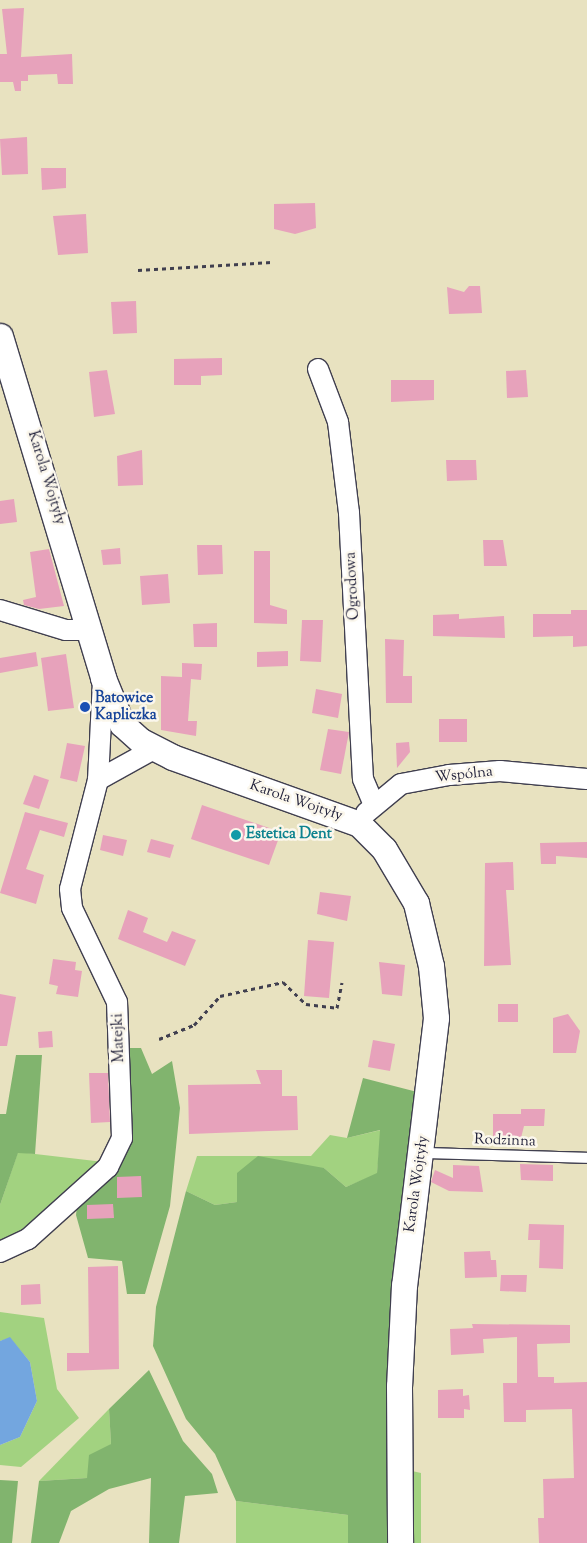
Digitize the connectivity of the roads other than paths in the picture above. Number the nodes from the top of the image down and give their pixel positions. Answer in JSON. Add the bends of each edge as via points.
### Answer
{"nodes":[{"id":1,"x":0,"y":336,"type":"edge"},
{"id":2,"x":318,"y":369,"type":"dead end"},
{"id":3,"x":0,"y":610,"type":"edge"},
{"id":4,"x":90,"y":630,"type":"junction"},
{"id":5,"x":103,"y":678,"type":"junction"},
{"id":6,"x":154,"y":749,"type":"junction"},
{"id":7,"x":587,"y":778,"type":"edge"},
{"id":8,"x":98,"y":780,"type":"junction"},
{"id":9,"x":374,"y":805,"type":"junction"},
{"id":10,"x":359,"y":824,"type":"junction"},
{"id":11,"x":423,"y":1153,"type":"junction"},
{"id":12,"x":587,"y":1158,"type":"edge"},
{"id":13,"x":0,"y":1252,"type":"edge"},
{"id":14,"x":400,"y":1543,"type":"edge"}],
"edges":[{"from":1,"to":4,"type":"street","name":"Karola Wojtyły"},
{"from":2,"to":9,"type":"street","name":"Ogrodowa","via":[[338,422],[349,513],[363,779]]},
{"from":3,"to":4,"type":"street","via":[[66,630]]},
{"from":4,"to":5,"type":"street","name":"Karola Wojtyły"},
{"from":5,"to":6,"type":"street","name":"Karola Wojtyły","via":[[122,724]]},
{"from":5,"to":8,"type":"street","name":"Matejki"},
{"from":6,"to":8,"type":"street"},
{"from":6,"to":10,"type":"street","name":"Karola Wojtyły"},
{"from":7,"to":9,"type":"street","name":"Wspólna","via":[[500,771],[449,775],[401,784]]},
{"from":8,"to":13,"type":"street","name":"Matejki","via":[[70,889],[72,908],[117,1002],[122,1138],[108,1167],[28,1239]]},
{"from":9,"to":10,"type":"street","name":"Wspólna"},
{"from":10,"to":11,"type":"street","name":"Karola Wojtyły","via":[[384,848],[408,884],[423,926],[436,1018]]},
{"from":11,"to":12,"type":"lane","name":"Rodzinna"},
{"from":11,"to":14,"type":"street","name":"Karola Wojtyły","via":[[409,1237],[400,1362]]}]}
